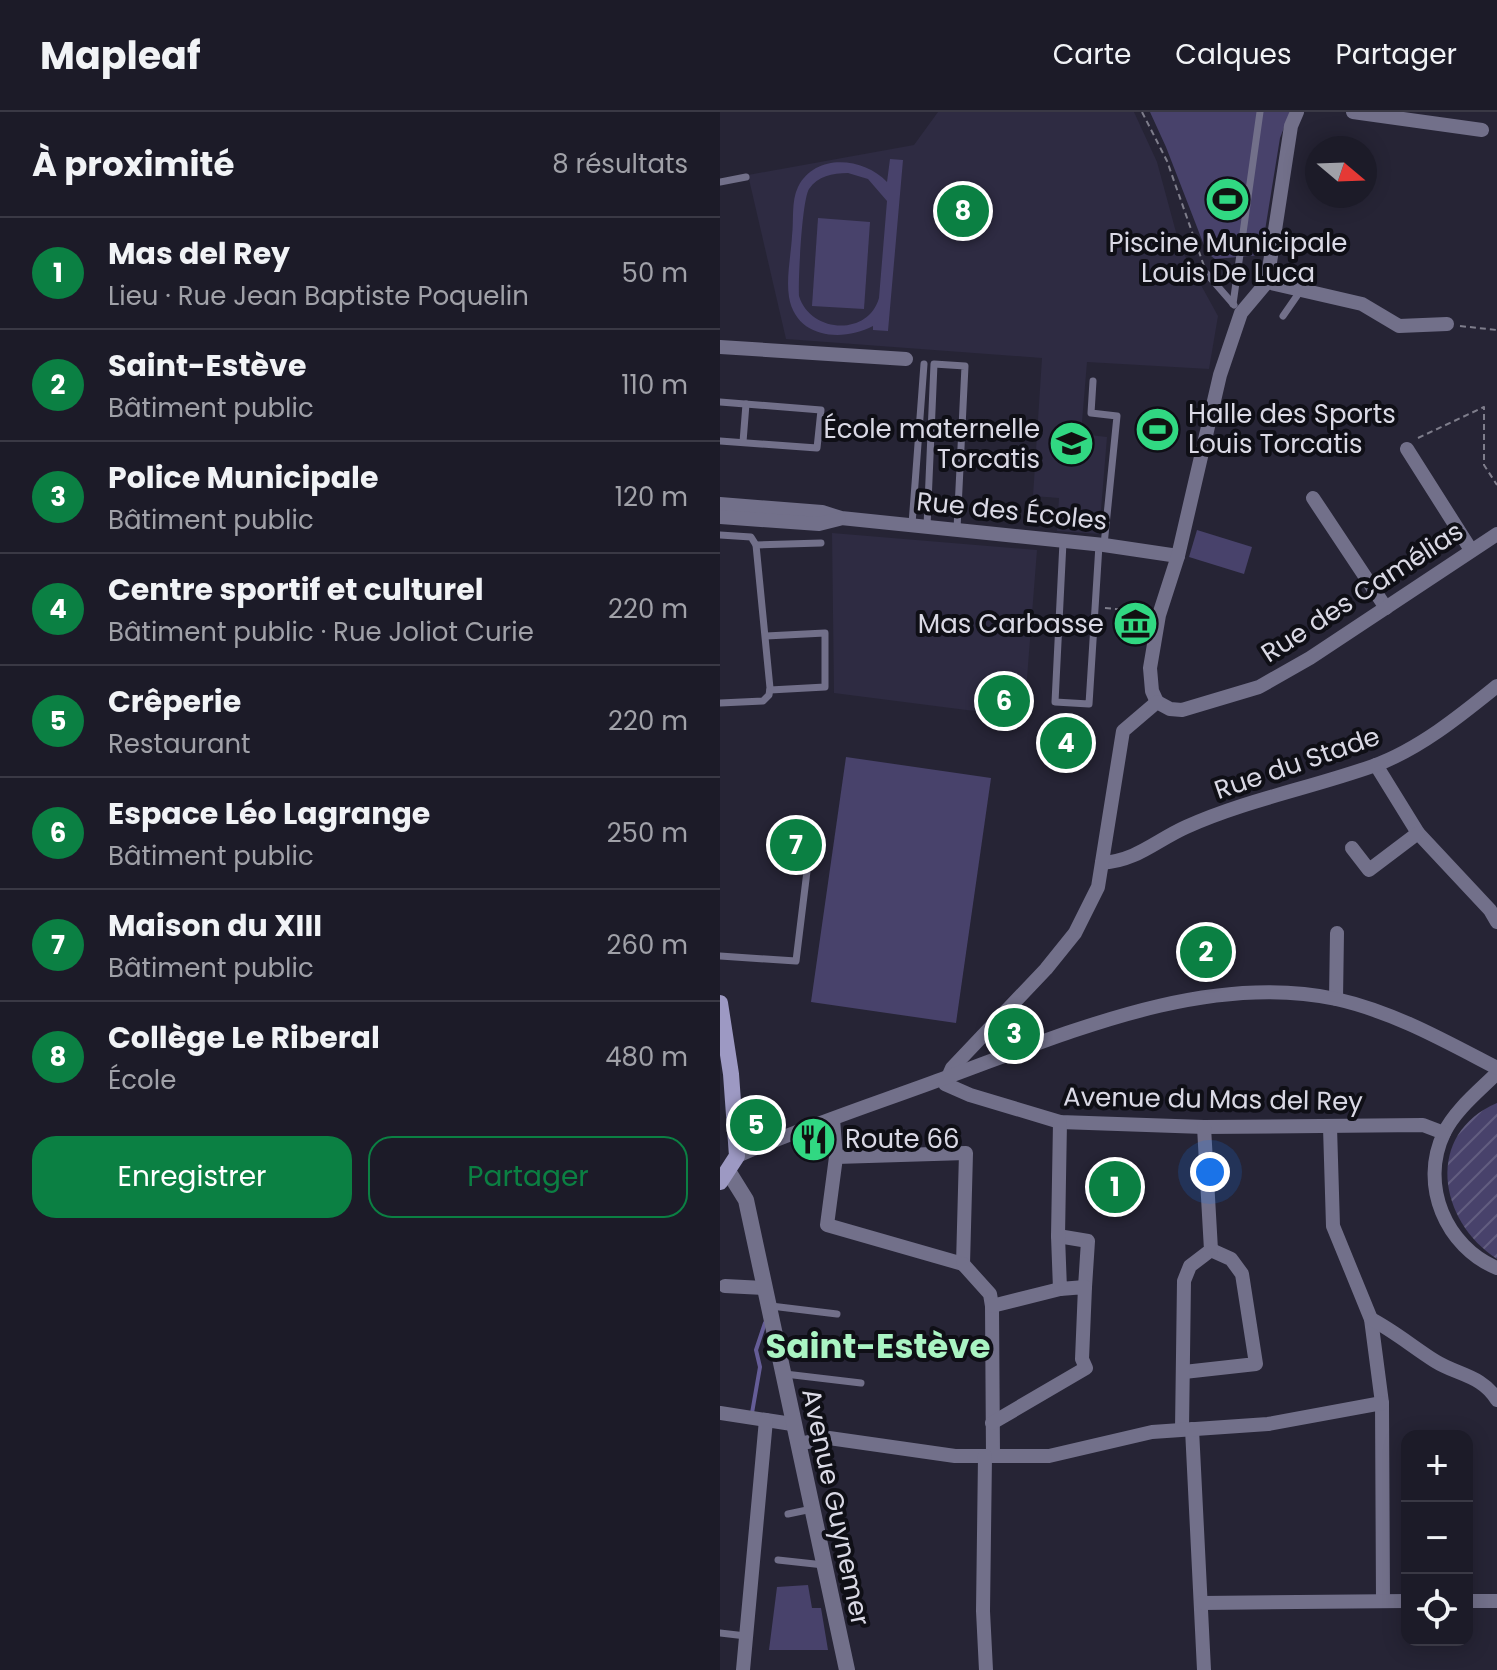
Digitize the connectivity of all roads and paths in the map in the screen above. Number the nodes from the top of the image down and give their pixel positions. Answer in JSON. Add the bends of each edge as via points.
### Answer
{"nodes":[{"id":1,"x":1142,"y":112,"type":"edge"},
{"id":2,"x":1260,"y":112,"type":"edge"},
{"id":3,"x":1297,"y":112,"type":"edge"},
{"id":4,"x":1353,"y":112,"type":"edge"},
{"id":5,"x":1482,"y":130,"type":"dead end"},
{"id":6,"x":746,"y":177,"type":"dead end"},
{"id":7,"x":720,"y":182,"type":"edge"},
{"id":8,"x":1207,"y":274,"type":"joint"},
{"id":9,"x":1267,"y":282,"type":"junction"},
{"id":10,"x":1301,"y":290,"type":"junction"},
{"id":11,"x":1237,"y":308,"type":"junction"},
{"id":12,"x":1283,"y":316,"type":"dead end"},
{"id":13,"x":1447,"y":324,"type":"joint"},
{"id":14,"x":1497,"y":330,"type":"edge"},
{"id":15,"x":720,"y":347,"type":"edge"},
{"id":16,"x":906,"y":359,"type":"dead end"},
{"id":17,"x":924,"y":364,"type":"dead end"},
{"id":18,"x":1093,"y":381,"type":"dead end"},
{"id":19,"x":720,"y":402,"type":"edge"},
{"id":20,"x":746,"y":404,"type":"junction"},
{"id":21,"x":720,"y":441,"type":"edge"},
{"id":22,"x":743,"y":442,"type":"junction"},
{"id":23,"x":1407,"y":449,"type":"joint"},
{"id":24,"x":1497,"y":485,"type":"edge"},
{"id":25,"x":1313,"y":498,"type":"dead end"},
{"id":26,"x":720,"y":504,"type":"edge"},
{"id":27,"x":720,"y":517,"type":"edge"},
{"id":28,"x":841,"y":518,"type":"junction"},
{"id":29,"x":755,"y":519,"type":"junction"},
{"id":30,"x":920,"y":525,"type":"junction"},
{"id":31,"x":957,"y":529,"type":"junction"},
{"id":32,"x":1497,"y":534,"type":"edge"},
{"id":33,"x":720,"y":535,"type":"edge"},
{"id":34,"x":751,"y":537,"type":"junction"},
{"id":35,"x":1063,"y":542,"type":"junction"},
{"id":36,"x":821,"y":543,"type":"dead end"},
{"id":37,"x":756,"y":545,"type":"junction"},
{"id":38,"x":1102,"y":545,"type":"junction"},
{"id":39,"x":1471,"y":550,"type":"junction"},
{"id":40,"x":1178,"y":556,"type":"junction"},
{"id":41,"x":1095,"y":608,"type":"junction"},
{"id":42,"x":1386,"y":608,"type":"junction"},
{"id":43,"x":1159,"y":615,"type":"junction"},
{"id":44,"x":766,"y":636,"type":"junction"},
{"id":45,"x":770,"y":690,"type":"junction"},
{"id":46,"x":1495,"y":691,"type":"edge"},
{"id":47,"x":1157,"y":702,"type":"junction"},
{"id":48,"x":720,"y":703,"type":"edge"},
{"id":49,"x":1376,"y":765,"type":"junction"},
{"id":50,"x":1418,"y":833,"type":"junction"},
{"id":51,"x":774,"y":846,"type":"dead end"},
{"id":52,"x":1352,"y":848,"type":"dead end"},
{"id":53,"x":1102,"y":863,"type":"junction"},
{"id":54,"x":1497,"y":922,"type":"edge"},
{"id":55,"x":1337,"y":933,"type":"dead end"},
{"id":56,"x":720,"y":956,"type":"edge"},
{"id":57,"x":1336,"y":999,"type":"junction"},
{"id":58,"x":721,"y":1013,"type":"edge"},
{"id":59,"x":725,"y":1070,"type":"edge"},
{"id":60,"x":1497,"y":1070,"type":"edge"},
{"id":61,"x":946,"y":1078,"type":"junction"},
{"id":62,"x":833,"y":1119,"type":"junction"},
{"id":63,"x":1060,"y":1122,"type":"junction"},
{"id":64,"x":1204,"y":1127,"type":"junction"},
{"id":65,"x":1330,"y":1127,"type":"junction"},
{"id":66,"x":1444,"y":1133,"type":"junction"},
{"id":67,"x":737,"y":1156,"type":"junction"},
{"id":68,"x":836,"y":1157,"type":"junction"},
{"id":69,"x":723,"y":1174,"type":"edge"},
{"id":70,"x":1058,"y":1236,"type":"junction"},
{"id":71,"x":1211,"y":1250,"type":"junction"},
{"id":72,"x":963,"y":1264,"type":"junction"},
{"id":73,"x":1497,"y":1268,"type":"edge"},
{"id":74,"x":725,"y":1286,"type":"dead end"},
{"id":75,"x":1085,"y":1287,"type":"junction"},
{"id":76,"x":764,"y":1288,"type":"junction"},
{"id":77,"x":1060,"y":1289,"type":"junction"},
{"id":78,"x":768,"y":1306,"type":"junction"},
{"id":79,"x":992,"y":1306,"type":"junction"},
{"id":80,"x":837,"y":1314,"type":"dead end"},
{"id":81,"x":1371,"y":1319,"type":"junction"},
{"id":82,"x":1184,"y":1372,"type":"junction"},
{"id":83,"x":782,"y":1374,"type":"junction"},
{"id":84,"x":861,"y":1383,"type":"dead end"},
{"id":85,"x":1497,"y":1400,"type":"edge"},
{"id":86,"x":1382,"y":1403,"type":"junction"},
{"id":87,"x":720,"y":1413,"type":"edge"},
{"id":88,"x":766,"y":1420,"type":"junction"},
{"id":89,"x":992,"y":1423,"type":"junction"},
{"id":90,"x":792,"y":1424,"type":"junction"},
{"id":91,"x":1187,"y":1429,"type":"junction"},
{"id":92,"x":798,"y":1444,"type":"junction"},
{"id":93,"x":989,"y":1456,"type":"junction"},
{"id":94,"x":812,"y":1509,"type":"junction"},
{"id":95,"x":788,"y":1514,"type":"dead end"},
{"id":96,"x":778,"y":1560,"type":"dead end"},
{"id":97,"x":824,"y":1565,"type":"junction"},
{"id":98,"x":1383,"y":1601,"type":"junction"},
{"id":99,"x":1401,"y":1601,"type":"edge"},
{"id":100,"x":1473,"y":1601,"type":"edge"},
{"id":101,"x":1497,"y":1601,"type":"edge"},
{"id":102,"x":1202,"y":1603,"type":"junction"},
{"id":103,"x":720,"y":1633,"type":"edge"},
{"id":104,"x":746,"y":1635,"type":"junction"},
{"id":105,"x":743,"y":1670,"type":"edge"},
{"id":106,"x":845,"y":1670,"type":"edge"},
{"id":107,"x":986,"y":1670,"type":"edge"},
{"id":108,"x":1204,"y":1670,"type":"edge"}],
"edges":[{"from":1,"to":8,"type":"path","via":[[1167,161]]},
{"from":2,"to":11,"type":"lane"},
{"from":3,"to":9,"type":"street"},
{"from":4,"to":5,"type":"street"},
{"from":6,"to":7,"type":"lane"},
{"from":8,"to":11,"type":"lane"},
{"from":9,"to":10,"type":"street"},
{"from":9,"to":11,"type":"street"},
{"from":10,"to":12,"type":"lane"},
{"from":10,"to":13,"type":"street","via":[[1362,304],[1399,326]]},
{"from":11,"to":40,"type":"street"},
{"from":13,"to":14,"type":"path"},
{"from":15,"to":16,"type":"street"},
{"from":17,"to":30,"type":"lane"},
{"from":18,"to":38,"type":"lane","via":[[1091,413],[1117,416]]},
{"from":19,"to":20,"type":"lane"},
{"from":20,"to":22,"type":"lane"},
{"from":20,"to":22,"type":"lane","via":[[821,410],[817,448]]},
{"from":21,"to":22,"type":"lane"},
{"from":23,"to":24,"type":"path","via":[[1407,443],[1484,407],[1484,465]]},
{"from":23,"to":39,"type":"street"},
{"from":25,"to":42,"type":"street"},
{"from":26,"to":28,"type":"street","name":"Rue des Écoles"},
{"from":27,"to":29,"type":"street","name":"Rue des Écoles"},
{"from":28,"to":29,"type":"street","name":"Rue des Écoles","via":[[819,524]]},
{"from":28,"to":30,"type":"street","name":"Rue des Écoles"},
{"from":29,"to":34,"type":"lane"},
{"from":30,"to":31,"type":"street","name":"Rue des Écoles"},
{"from":30,"to":31,"type":"lane","via":[[934,364],[965,366]]},
{"from":31,"to":35,"type":"street","name":"Rue des Écoles"},
{"from":32,"to":39,"type":"street","name":"Rue des Camélias"},
{"from":33,"to":34,"type":"lane"},
{"from":34,"to":37,"type":"lane"},
{"from":35,"to":38,"type":"street","name":"Rue des Écoles"},
{"from":35,"to":41,"type":"lane","via":[[1055,702],[1089,704]]},
{"from":36,"to":37,"type":"lane"},
{"from":37,"to":44,"type":"lane"},
{"from":38,"to":40,"type":"street","name":"Rue des Écoles"},
{"from":38,"to":41,"type":"lane"},
{"from":39,"to":42,"type":"street","name":"Rue des Camélias"},
{"from":40,"to":43,"type":"street"},
{"from":41,"to":43,"type":"path"},
{"from":42,"to":47,"type":"street","name":"Rue des Camélias","via":[[1259,687],[1182,710]]},
{"from":43,"to":47,"type":"street","via":[[1150,668]]},
{"from":44,"to":45,"type":"lane"},
{"from":44,"to":45,"type":"lane","via":[[825,633],[825,687]]},
{"from":45,"to":48,"type":"lane","via":[[763,701]]},
{"from":46,"to":49,"type":"street","name":"Rue du Stade"},
{"from":47,"to":53,"type":"street","via":[[1123,731]]},
{"from":49,"to":50,"type":"street"},
{"from":49,"to":53,"type":"street","name":"Rue du Stade","via":[[1267,797],[1186,827],[1125,861]]},
{"from":50,"to":52,"type":"street","via":[[1369,870]]},
{"from":50,"to":54,"type":"street"},
{"from":51,"to":56,"type":"lane","via":[[777,854],[808,863],[796,961]]},
{"from":53,"to":61,"type":"street","via":[[1098,887],[1075,933]]},
{"from":55,"to":57,"type":"street"},
{"from":57,"to":60,"type":"street","via":[[1401,1019]]},
{"from":57,"to":61,"type":"street","via":[[1263,994],[1183,1000]]},
{"from":58,"to":59,"type":"main road"},
{"from":59,"to":67,"type":"main road"},
{"from":60,"to":66,"type":"street"},
{"from":61,"to":62,"type":"street"},
{"from":61,"to":63,"type":"street","name":"Avenue du Mas del Rey","via":[[945,1084],[970,1095]]},
{"from":62,"to":67,"type":"street"},
{"from":62,"to":68,"type":"street"},
{"from":63,"to":64,"type":"street","name":"Avenue du Mas del Rey"},
{"from":63,"to":70,"type":"street"},
{"from":64,"to":65,"type":"street","name":"Avenue du Mas del Rey"},
{"from":64,"to":71,"type":"street"},
{"from":65,"to":66,"type":"street","name":"Avenue du Mas del Rey","via":[[1423,1125]]},
{"from":65,"to":81,"type":"street","via":[[1333,1226]]},
{"from":66,"to":73,"type":"street","via":[[1437,1152],[1438,1205],[1466,1249]]},
{"from":67,"to":69,"type":"main road"},
{"from":68,"to":72,"type":"street","via":[[827,1225]]},
{"from":68,"to":72,"type":"street","via":[[966,1153]]},
{"from":69,"to":76,"type":"street","name":"Avenue Guynemer","via":[[746,1200]]},
{"from":70,"to":75,"type":"street","via":[[1088,1241]]},
{"from":70,"to":77,"type":"street"},
{"from":71,"to":82,"type":"street","via":[[1190,1266],[1184,1281]]},
{"from":71,"to":82,"type":"street","via":[[1231,1259],[1242,1274],[1256,1364]]},
{"from":72,"to":79,"type":"street","via":[[990,1294]]},
{"from":74,"to":76,"type":"street"},
{"from":75,"to":77,"type":"street"},
{"from":75,"to":89,"type":"street","via":[[1086,1368]]},
{"from":76,"to":78,"type":"street","name":"Avenue Guynemer"},
{"from":77,"to":79,"type":"street"},
{"from":78,"to":80,"type":"lane"},
{"from":78,"to":83,"type":"street","name":"Avenue Guynemer"},
{"from":79,"to":89,"type":"street"},
{"from":81,"to":85,"type":"street","via":[[1436,1362],[1476,1378]]},
{"from":81,"to":86,"type":"street"},
{"from":82,"to":91,"type":"street"},
{"from":83,"to":84,"type":"lane"},
{"from":83,"to":90,"type":"street","name":"Avenue Guynemer"},
{"from":86,"to":91,"type":"street","via":[[1268,1424]]},
{"from":86,"to":98,"type":"street"},
{"from":87,"to":88,"type":"street"},
{"from":88,"to":90,"type":"street"},
{"from":88,"to":104,"type":"street"},
{"from":89,"to":93,"type":"street"},
{"from":90,"to":92,"type":"street","name":"Avenue Guynemer"},
{"from":91,"to":93,"type":"street","via":[[1049,1456]]},
{"from":91,"to":102,"type":"street"},
{"from":92,"to":93,"type":"street","via":[[829,1438]]},
{"from":92,"to":94,"type":"street","name":"Avenue Guynemer"},
{"from":93,"to":107,"type":"street"},
{"from":94,"to":95,"type":"lane"},
{"from":94,"to":97,"type":"street","name":"Avenue Guynemer"},
{"from":96,"to":97,"type":"lane"},
{"from":97,"to":106,"type":"street","name":"Avenue Guynemer"},
{"from":98,"to":99,"type":"street"},
{"from":98,"to":102,"type":"street"},
{"from":100,"to":101,"type":"street"},
{"from":102,"to":108,"type":"street"},
{"from":103,"to":104,"type":"lane"},
{"from":104,"to":105,"type":"street"}]}
